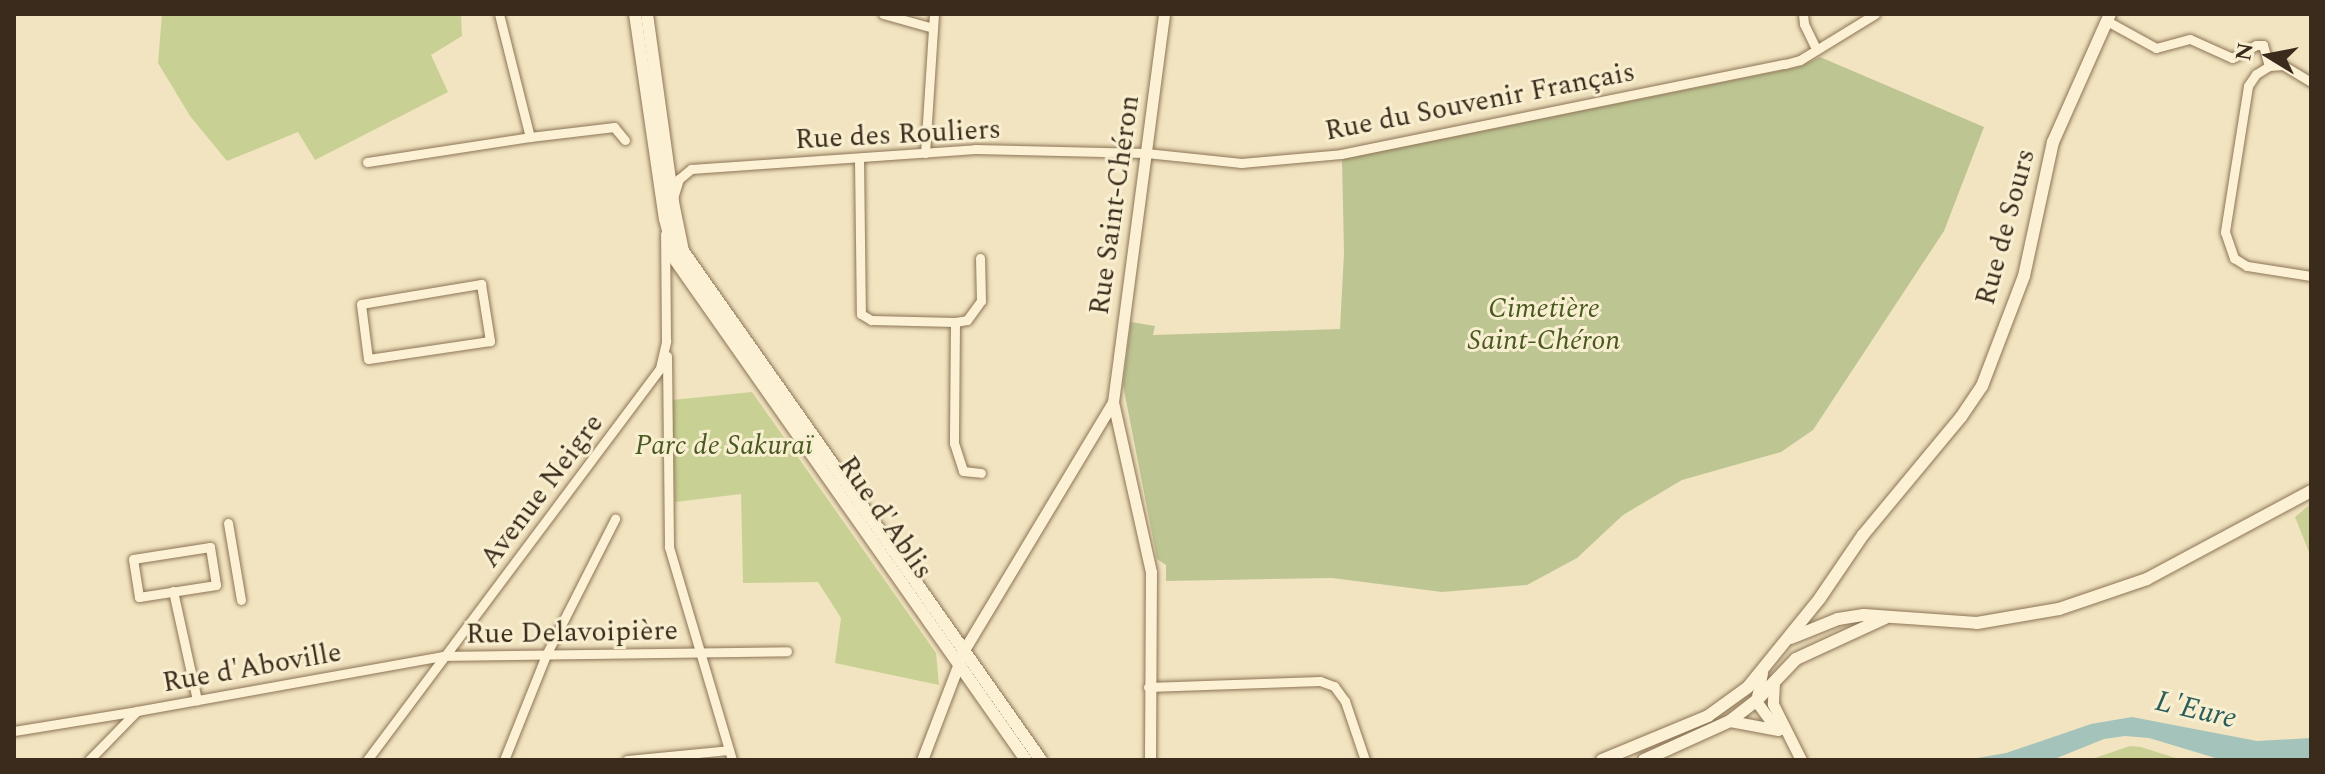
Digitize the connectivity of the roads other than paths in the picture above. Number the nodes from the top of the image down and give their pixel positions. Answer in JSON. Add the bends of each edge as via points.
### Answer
{"nodes":[{"id":1,"x":499,"y":14,"type":"edge"},
{"id":2,"x":635,"y":14,"type":"edge"},
{"id":3,"x":647,"y":14,"type":"edge"},
{"id":4,"x":883,"y":14,"type":"edge"},
{"id":5,"x":934,"y":14,"type":"edge"},
{"id":6,"x":1164,"y":14,"type":"edge"},
{"id":7,"x":1803,"y":14,"type":"edge"},
{"id":8,"x":1875,"y":14,"type":"edge"},
{"id":9,"x":2108,"y":18,"type":"edge"},
{"id":10,"x":933,"y":28,"type":"junction"},
{"id":11,"x":1816,"y":49,"type":"junction"},
{"id":12,"x":2269,"y":66,"type":"junction"},
{"id":13,"x":2311,"y":82,"type":"edge"},
{"id":14,"x":530,"y":137,"type":"junction"},
{"id":15,"x":625,"y":140,"type":"dead end"},
{"id":16,"x":925,"y":153,"type":"junction"},
{"id":17,"x":1146,"y":153,"type":"junction"},
{"id":18,"x":859,"y":158,"type":"junction"},
{"id":19,"x":367,"y":162,"type":"dead end"},
{"id":20,"x":673,"y":202,"type":"junction"},
{"id":21,"x":671,"y":222,"type":"junction"},
{"id":22,"x":679,"y":256,"type":"junction"},
{"id":23,"x":980,"y":258,"type":"dead end"},
{"id":24,"x":665,"y":276,"type":"junction"},
{"id":25,"x":2311,"y":276,"type":"edge"},
{"id":26,"x":955,"y":322,"type":"junction"},
{"id":27,"x":666,"y":341,"type":"junction"},
{"id":28,"x":366,"y":349,"type":"joint"},
{"id":29,"x":1113,"y":402,"type":"junction"},
{"id":30,"x":981,"y":473,"type":"dead end"},
{"id":31,"x":2311,"y":492,"type":"edge"},
{"id":32,"x":615,"y":519,"type":"dead end"},
{"id":33,"x":228,"y":523,"type":"dead end"},
{"id":34,"x":173,"y":591,"type":"junction"},
{"id":35,"x":1820,"y":598,"type":"junction"},
{"id":36,"x":241,"y":600,"type":"dead end"},
{"id":37,"x":1892,"y":615,"type":"junction"},
{"id":38,"x":1838,"y":619,"type":"junction"},
{"id":39,"x":1807,"y":632,"type":"junction"},
{"id":40,"x":1788,"y":639,"type":"junction"},
{"id":41,"x":964,"y":650,"type":"junction"},
{"id":42,"x":787,"y":651,"type":"dead end"},
{"id":43,"x":700,"y":654,"type":"junction"},
{"id":44,"x":546,"y":655,"type":"junction"},
{"id":45,"x":443,"y":656,"type":"junction"},
{"id":46,"x":1796,"y":659,"type":"junction"},
{"id":47,"x":957,"y":662,"type":"junction"},
{"id":48,"x":1762,"y":673,"type":"junction"},
{"id":49,"x":1774,"y":682,"type":"junction"},
{"id":50,"x":1148,"y":687,"type":"junction"},
{"id":51,"x":1736,"y":698,"type":"junction"},
{"id":52,"x":197,"y":700,"type":"junction"},
{"id":53,"x":1756,"y":701,"type":"junction"},
{"id":54,"x":1773,"y":704,"type":"junction"},
{"id":55,"x":137,"y":711,"type":"junction"},
{"id":56,"x":1730,"y":721,"type":"junction"},
{"id":57,"x":1776,"y":729,"type":"junction"},
{"id":58,"x":14,"y":731,"type":"edge"},
{"id":59,"x":1788,"y":738,"type":"junction"},
{"id":60,"x":731,"y":755,"type":"edge"},
{"id":61,"x":89,"y":760,"type":"edge"},
{"id":62,"x":367,"y":760,"type":"edge"},
{"id":63,"x":504,"y":760,"type":"edge"},
{"id":64,"x":627,"y":760,"type":"edge"},
{"id":65,"x":922,"y":760,"type":"edge"},
{"id":66,"x":1026,"y":760,"type":"edge"},
{"id":67,"x":1041,"y":760,"type":"edge"},
{"id":68,"x":1150,"y":760,"type":"edge"},
{"id":69,"x":1365,"y":760,"type":"edge"},
{"id":70,"x":1602,"y":760,"type":"edge"},
{"id":71,"x":1644,"y":760,"type":"edge"},
{"id":72,"x":1801,"y":760,"type":"edge"}],
"edges":[{"from":1,"to":14,"type":"street"},
{"from":2,"to":21,"type":"main road"},
{"from":3,"to":20,"type":"main road"},
{"from":4,"to":10,"type":"street"},
{"from":5,"to":10,"type":"street"},
{"from":6,"to":17,"type":"street","name":"Rue Saint-Chéron"},
{"from":7,"to":11,"type":"street"},
{"from":8,"to":11,"type":"street","name":"Rue du Souvenir Français"},
{"from":9,"to":12,"type":"street","via":[[2156,48],[2190,39],[2232,58],[2263,45]]},
{"from":9,"to":35,"type":"main road","name":"Rue de Sours","via":[[2057,129],[2024,276],[1982,386],[1863,535]]},
{"from":10,"to":16,"type":"street"},
{"from":11,"to":17,"type":"street","name":"Rue du Souvenir Français","via":[[1785,64],[1341,154],[1241,163]]},
{"from":12,"to":13,"type":"street","via":[[2283,65]]},
{"from":12,"to":25,"type":"street","via":[[2248,86],[2227,245],[2247,266]]},
{"from":14,"to":15,"type":"street","via":[[614,127]]},
{"from":14,"to":19,"type":"street"},
{"from":16,"to":17,"type":"street","name":"Rue des Rouliers"},
{"from":16,"to":18,"type":"street","name":"Rue des Rouliers"},
{"from":17,"to":29,"type":"street","name":"Rue Saint-Chéron"},
{"from":18,"to":20,"type":"street","name":"Rue des Rouliers","via":[[691,169],[679,179]]},
{"from":18,"to":26,"type":"street","via":[[861,314],[871,320]]},
{"from":20,"to":21,"type":"main road"},
{"from":21,"to":22,"type":"main road","name":"Rue d'Ablis"},
{"from":21,"to":24,"type":"street","name":"Avenue Neigre"},
{"from":22,"to":24,"type":"street"},
{"from":22,"to":41,"type":"main road","name":"Rue d'Ablis"},
{"from":22,"to":47,"type":"main road","name":"Rue d'Ablis","via":[[710,311]]},
{"from":23,"to":26,"type":"street","via":[[981,301],[967,320]]},
{"from":24,"to":27,"type":"street","name":"Avenue Neigre"},
{"from":26,"to":30,"type":"street","via":[[954,443],[963,471]]},
{"from":27,"to":43,"type":"street","via":[[669,547]]},
{"from":27,"to":45,"type":"street","name":"Avenue Neigre","via":[[660,368],[639,400]]},
{"from":28,"to":28,"type":"street","via":[[368,359],[490,341],[481,284],[361,304]]},
{"from":29,"to":41,"type":"street"},
{"from":29,"to":50,"type":"street","via":[[1151,572]]},
{"from":31,"to":37,"type":"main road","via":[[2147,579],[2059,609],[1977,623]]},
{"from":32,"to":44,"type":"street"},
{"from":33,"to":36,"type":"street"},
{"from":34,"to":34,"type":"street","via":[[139,597],[133,559],[210,547],[216,585]]},
{"from":34,"to":52,"type":"street"},
{"from":35,"to":38,"type":"main road"},
{"from":35,"to":39,"type":"main road","name":"Rue de Sours"},
{"from":35,"to":40,"type":"main road","name":"Rue de Sours"},
{"from":37,"to":38,"type":"main road"},
{"from":37,"to":46,"type":"main road"},
{"from":38,"to":39,"type":"main road"},
{"from":39,"to":40,"type":"main road"},
{"from":39,"to":46,"type":"main road","name":"Rue de Sours"},
{"from":40,"to":48,"type":"main road","name":"Rue de Sours"},
{"from":41,"to":47,"type":"street"},
{"from":41,"to":67,"type":"main road","name":"Rue d'Ablis"},
{"from":42,"to":43,"type":"street","name":"Rue Delavoipière"},
{"from":43,"to":44,"type":"street","name":"Rue Delavoipière"},
{"from":43,"to":60,"type":"street"},
{"from":44,"to":45,"type":"street","name":"Rue Delavoipière"},
{"from":44,"to":63,"type":"street"},
{"from":45,"to":52,"type":"street","name":"Rue d'Aboville"},
{"from":45,"to":62,"type":"street","name":"Avenue Neigre"},
{"from":46,"to":49,"type":"main road"},
{"from":47,"to":65,"type":"street"},
{"from":47,"to":66,"type":"main road","name":"Rue d'Ablis"},
{"from":48,"to":51,"type":"main road","name":"Rue de Sours"},
{"from":48,"to":53,"type":"street"},
{"from":49,"to":53,"type":"main road"},
{"from":49,"to":54,"type":"street"},
{"from":50,"to":68,"type":"street"},
{"from":50,"to":69,"type":"street","via":[[1320,681],[1334,686],[1345,701]]},
{"from":51,"to":53,"type":"street"},
{"from":51,"to":70,"type":"main road","name":"Rue de Sours","via":[[1708,716]]},
{"from":52,"to":55,"type":"street","name":"Rue d'Aboville"},
{"from":53,"to":54,"type":"street"},
{"from":53,"to":56,"type":"main road"},
{"from":53,"to":57,"type":"street"},
{"from":54,"to":59,"type":"street"},
{"from":55,"to":58,"type":"street"},
{"from":55,"to":61,"type":"street","name":"Rue d'Aboville"},
{"from":56,"to":57,"type":"street"},
{"from":56,"to":71,"type":"main road"},
{"from":57,"to":59,"type":"street"},
{"from":59,"to":72,"type":"street"},
{"from":60,"to":64,"type":"street"}]}
